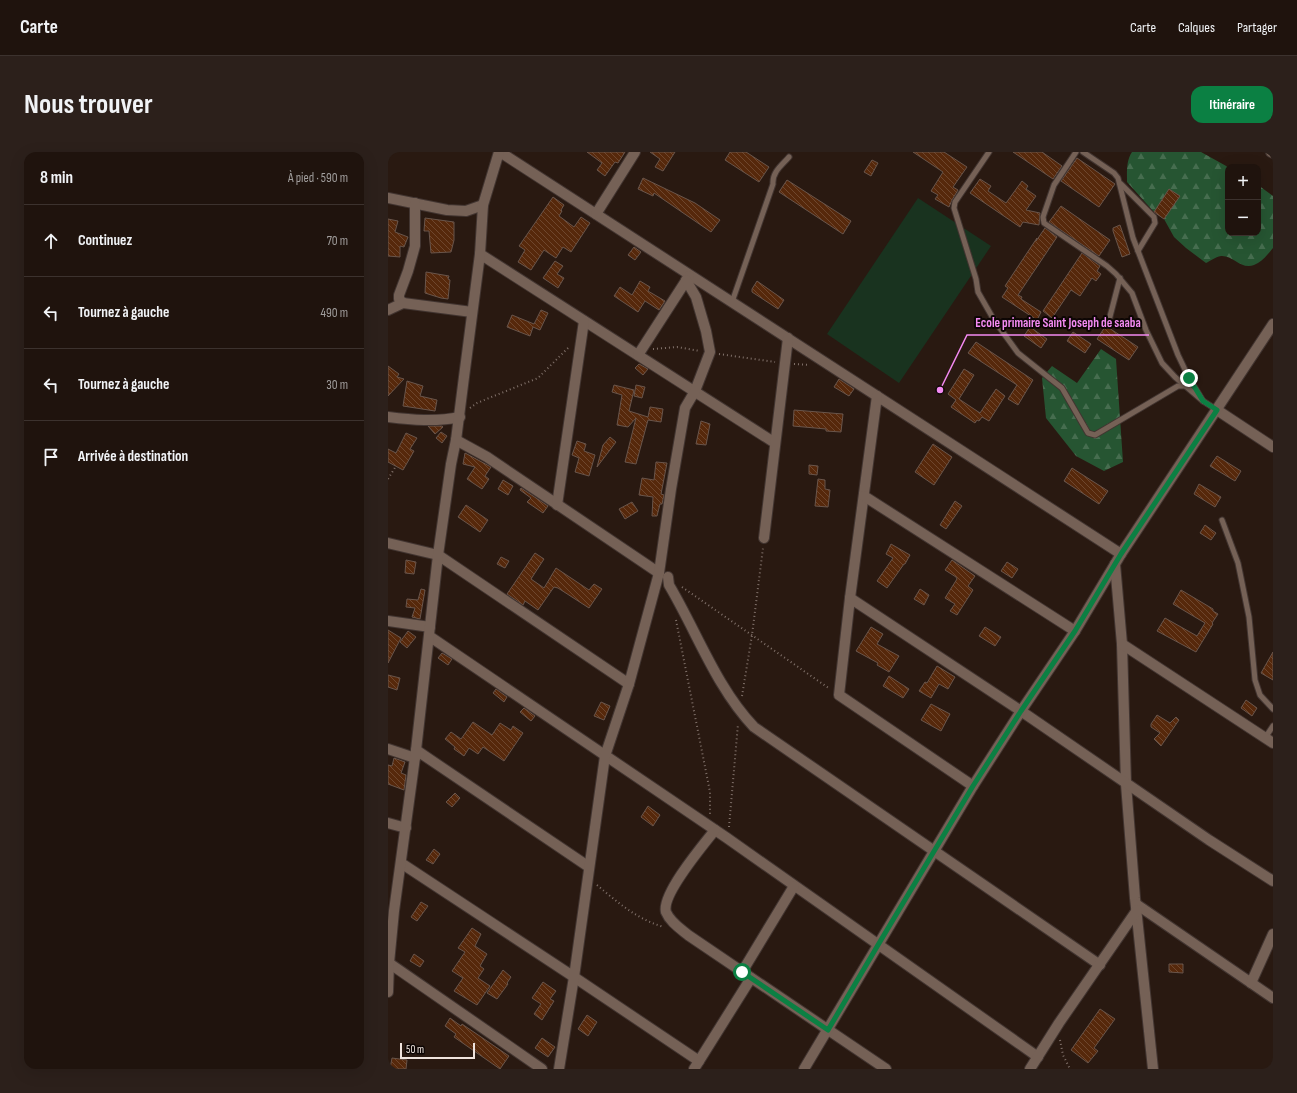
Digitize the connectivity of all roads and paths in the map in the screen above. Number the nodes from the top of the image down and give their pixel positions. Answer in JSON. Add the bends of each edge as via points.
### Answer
{"nodes":[{"id":1,"x":500,"y":152,"type":"edge"},
{"id":2,"x":635,"y":152,"type":"edge"},
{"id":3,"x":989,"y":152,"type":"edge"},
{"id":4,"x":1076,"y":152,"type":"edge"},
{"id":5,"x":1083,"y":152,"type":"edge"},
{"id":6,"x":789,"y":157,"type":"dead end"},
{"id":7,"x":1120,"y":184,"type":"junction"},
{"id":8,"x":388,"y":198,"type":"edge"},
{"id":9,"x":415,"y":203,"type":"junction"},
{"id":10,"x":482,"y":205,"type":"junction"},
{"id":11,"x":596,"y":214,"type":"junction"},
{"id":12,"x":1138,"y":251,"type":"junction"},
{"id":13,"x":480,"y":254,"type":"junction"},
{"id":14,"x":688,"y":277,"type":"junction"},
{"id":15,"x":1120,"y":278,"type":"junction"},
{"id":16,"x":732,"y":302,"type":"junction"},
{"id":17,"x":403,"y":303,"type":"junction"},
{"id":18,"x":388,"y":310,"type":"edge"},
{"id":19,"x":472,"y":312,"type":"junction"},
{"id":20,"x":584,"y":321,"type":"junction"},
{"id":21,"x":1108,"y":324,"type":"dead end"},
{"id":22,"x":1273,"y":324,"type":"edge"},
{"id":23,"x":788,"y":338,"type":"junction"},
{"id":24,"x":638,"y":355,"type":"junction"},
{"id":25,"x":1186,"y":386,"type":"junction"},
{"id":26,"x":695,"y":391,"type":"junction"},
{"id":27,"x":877,"y":396,"type":"junction"},
{"id":28,"x":1203,"y":401,"type":"junction"},
{"id":29,"x":1217,"y":410,"type":"junction"},
{"id":30,"x":460,"y":416,"type":"junction"},
{"id":31,"x":388,"y":417,"type":"edge"},
{"id":32,"x":456,"y":440,"type":"junction"},
{"id":33,"x":775,"y":443,"type":"junction"},
{"id":34,"x":1273,"y":448,"type":"edge"},
{"id":35,"x":396,"y":466,"type":"dead end"},
{"id":36,"x":388,"y":480,"type":"edge"},
{"id":37,"x":864,"y":496,"type":"junction"},
{"id":38,"x":557,"y":505,"type":"junction"},
{"id":39,"x":1222,"y":520,"type":"dead end"},
{"id":40,"x":764,"y":538,"type":"joint"},
{"id":41,"x":388,"y":543,"type":"edge"},
{"id":42,"x":1121,"y":554,"type":"junction"},
{"id":43,"x":438,"y":555,"type":"junction"},
{"id":44,"x":1115,"y":564,"type":"junction"},
{"id":45,"x":663,"y":575,"type":"junction"},
{"id":46,"x":850,"y":598,"type":"junction"},
{"id":47,"x":675,"y":616,"type":"dead end"},
{"id":48,"x":388,"y":622,"type":"edge"},
{"id":49,"x":430,"y":631,"type":"junction"},
{"id":50,"x":1075,"y":631,"type":"junction"},
{"id":51,"x":752,"y":635,"type":"junction"},
{"id":52,"x":1122,"y":644,"type":"junction"},
{"id":53,"x":629,"y":684,"type":"junction"},
{"id":54,"x":839,"y":695,"type":"junction"},
{"id":55,"x":740,"y":709,"type":"junction"},
{"id":56,"x":1273,"y":709,"type":"edge"},
{"id":57,"x":1021,"y":711,"type":"junction"},
{"id":58,"x":1273,"y":726,"type":"edge"},
{"id":59,"x":1269,"y":741,"type":"edge"},
{"id":60,"x":388,"y":749,"type":"edge"},
{"id":61,"x":415,"y":754,"type":"junction"},
{"id":62,"x":605,"y":756,"type":"junction"},
{"id":63,"x":1126,"y":784,"type":"junction"},
{"id":64,"x":973,"y":786,"type":"junction"},
{"id":65,"x":388,"y":823,"type":"edge"},
{"id":66,"x":406,"y":828,"type":"junction"},
{"id":67,"x":712,"y":828,"type":"junction"},
{"id":68,"x":728,"y":838,"type":"junction"},
{"id":69,"x":935,"y":851,"type":"junction"},
{"id":70,"x":401,"y":863,"type":"junction"},
{"id":71,"x":588,"y":872,"type":"junction"},
{"id":72,"x":1273,"y":881,"type":"edge"},
{"id":73,"x":794,"y":886,"type":"junction"},
{"id":74,"x":1136,"y":907,"type":"junction"},
{"id":75,"x":666,"y":928,"type":"dead end"},
{"id":76,"x":1273,"y":934,"type":"edge"},
{"id":77,"x":878,"y":945,"type":"junction"},
{"id":78,"x":389,"y":962,"type":"edge"},
{"id":79,"x":1100,"y":965,"type":"junction"},
{"id":80,"x":746,"y":975,"type":"junction"},
{"id":81,"x":574,"y":976,"type":"junction"},
{"id":82,"x":1251,"y":983,"type":"junction"},
{"id":83,"x":388,"y":992,"type":"edge"},
{"id":84,"x":1273,"y":998,"type":"edge"},
{"id":85,"x":1059,"y":1023,"type":"junction"},
{"id":86,"x":828,"y":1030,"type":"junction"},
{"id":87,"x":1038,"y":1056,"type":"junction"},
{"id":88,"x":696,"y":1065,"type":"edge"},
{"id":89,"x":542,"y":1069,"type":"edge"},
{"id":90,"x":558,"y":1069,"type":"edge"},
{"id":91,"x":804,"y":1069,"type":"edge"},
{"id":92,"x":886,"y":1069,"type":"edge"},
{"id":93,"x":1030,"y":1069,"type":"edge"},
{"id":94,"x":1070,"y":1069,"type":"edge"},
{"id":95,"x":1154,"y":1069,"type":"edge"}],
"edges":[{"from":1,"to":10,"type":"street"},
{"from":1,"to":11,"type":"street"},
{"from":2,"to":11,"type":"street"},
{"from":3,"to":25,"type":"lane","via":[[955,202],[954,208],[978,292],[1018,353],[1062,388],[1088,433],[1092,435],[1178,386]]},
{"from":4,"to":15,"type":"lane","via":[[1054,184],[1044,223],[1107,266]]},
{"from":5,"to":7,"type":"lane","via":[[1114,173]]},
{"from":6,"to":16,"type":"lane","via":[[774,174],[773,184]]},
{"from":7,"to":12,"type":"lane"},
{"from":7,"to":12,"type":"lane","via":[[1154,217],[1155,223]]},
{"from":8,"to":9,"type":"street"},
{"from":9,"to":10,"type":"street","via":[[466,211]]},
{"from":9,"to":17,"type":"street","via":[[414,246],[399,295],[399,300]]},
{"from":10,"to":13,"type":"street"},
{"from":11,"to":14,"type":"street"},
{"from":12,"to":28,"type":"lane","via":[[1178,354]]},
{"from":13,"to":19,"type":"street"},
{"from":13,"to":20,"type":"street"},
{"from":14,"to":16,"type":"street"},
{"from":14,"to":24,"type":"street"},
{"from":14,"to":26,"type":"street","via":[[706,331],[710,352]]},
{"from":15,"to":21,"type":"lane"},
{"from":15,"to":25,"type":"lane","via":[[1132,293],[1162,363]]},
{"from":16,"to":23,"type":"street"},
{"from":17,"to":18,"type":"street"},
{"from":17,"to":19,"type":"street"},
{"from":19,"to":30,"type":"street"},
{"from":20,"to":24,"type":"street"},
{"from":20,"to":38,"type":"street"},
{"from":22,"to":29,"type":"street"},
{"from":23,"to":27,"type":"street"},
{"from":23,"to":33,"type":"street"},
{"from":24,"to":26,"type":"street"},
{"from":25,"to":28,"type":"lane"},
{"from":26,"to":33,"type":"street"},
{"from":26,"to":45,"type":"street","via":[[685,408],[672,482]]},
{"from":27,"to":37,"type":"street"},
{"from":27,"to":42,"type":"street"},
{"from":28,"to":29,"type":"lane"},
{"from":29,"to":34,"type":"street"},
{"from":29,"to":42,"type":"street"},
{"from":30,"to":31,"type":"street","via":[[444,420]]},
{"from":30,"to":32,"type":"street"},
{"from":32,"to":38,"type":"street","via":[[488,458]]},
{"from":32,"to":43,"type":"street"},
{"from":33,"to":40,"type":"street"},
{"from":35,"to":36,"type":"path"},
{"from":37,"to":46,"type":"street"},
{"from":37,"to":50,"type":"street"},
{"from":38,"to":45,"type":"street"},
{"from":39,"to":56,"type":"lane","via":[[1238,563],[1249,617],[1255,680],[1260,694]]},
{"from":40,"to":51,"type":"path"},
{"from":41,"to":43,"type":"street"},
{"from":42,"to":44,"type":"street"},
{"from":43,"to":49,"type":"street"},
{"from":43,"to":53,"type":"street"},
{"from":44,"to":50,"type":"street"},
{"from":44,"to":52,"type":"street"},
{"from":45,"to":51,"type":"path"},
{"from":45,"to":53,"type":"street"},
{"from":45,"to":55,"type":"street","via":[[721,684]]},
{"from":46,"to":54,"type":"street"},
{"from":46,"to":57,"type":"street"},
{"from":47,"to":67,"type":"path","via":[[710,792]]},
{"from":48,"to":49,"type":"street"},
{"from":49,"to":61,"type":"street"},
{"from":49,"to":62,"type":"street"},
{"from":50,"to":57,"type":"street"},
{"from":51,"to":54,"type":"path"},
{"from":51,"to":55,"type":"path"},
{"from":52,"to":59,"type":"street"},
{"from":52,"to":63,"type":"street"},
{"from":53,"to":62,"type":"street"},
{"from":54,"to":64,"type":"street"},
{"from":55,"to":68,"type":"path"},
{"from":55,"to":69,"type":"street","via":[[759,732]]},
{"from":57,"to":63,"type":"street"},
{"from":57,"to":64,"type":"street"},
{"from":58,"to":59,"type":"lane"},
{"from":60,"to":61,"type":"street"},
{"from":61,"to":66,"type":"street"},
{"from":61,"to":71,"type":"street"},
{"from":62,"to":67,"type":"street"},
{"from":62,"to":71,"type":"street"},
{"from":63,"to":72,"type":"street"},
{"from":63,"to":74,"type":"street"},
{"from":64,"to":69,"type":"street"},
{"from":65,"to":66,"type":"street"},
{"from":66,"to":70,"type":"street"},
{"from":67,"to":68,"type":"street"},
{"from":67,"to":80,"type":"street","via":[[678,880],[665,907],[669,918],[688,935]]},
{"from":68,"to":73,"type":"street"},
{"from":69,"to":77,"type":"street"},
{"from":69,"to":79,"type":"street"},
{"from":70,"to":78,"type":"street"},
{"from":70,"to":81,"type":"street"},
{"from":71,"to":75,"type":"path","via":[[623,907]]},
{"from":71,"to":81,"type":"street"},
{"from":73,"to":77,"type":"street"},
{"from":73,"to":80,"type":"street"},
{"from":74,"to":79,"type":"street"},
{"from":74,"to":82,"type":"street"},
{"from":74,"to":95,"type":"street"},
{"from":76,"to":82,"type":"street"},
{"from":77,"to":86,"type":"street"},
{"from":77,"to":87,"type":"street"},
{"from":78,"to":83,"type":"street"},
{"from":78,"to":89,"type":"street"},
{"from":79,"to":85,"type":"street"},
{"from":80,"to":86,"type":"street"},
{"from":80,"to":88,"type":"street"},
{"from":81,"to":88,"type":"street"},
{"from":81,"to":90,"type":"street"},
{"from":82,"to":84,"type":"street"},
{"from":85,"to":87,"type":"street"},
{"from":85,"to":94,"type":"path","via":[[1060,1043]]},
{"from":86,"to":91,"type":"street"},
{"from":86,"to":92,"type":"street"},
{"from":87,"to":93,"type":"street"}]}
